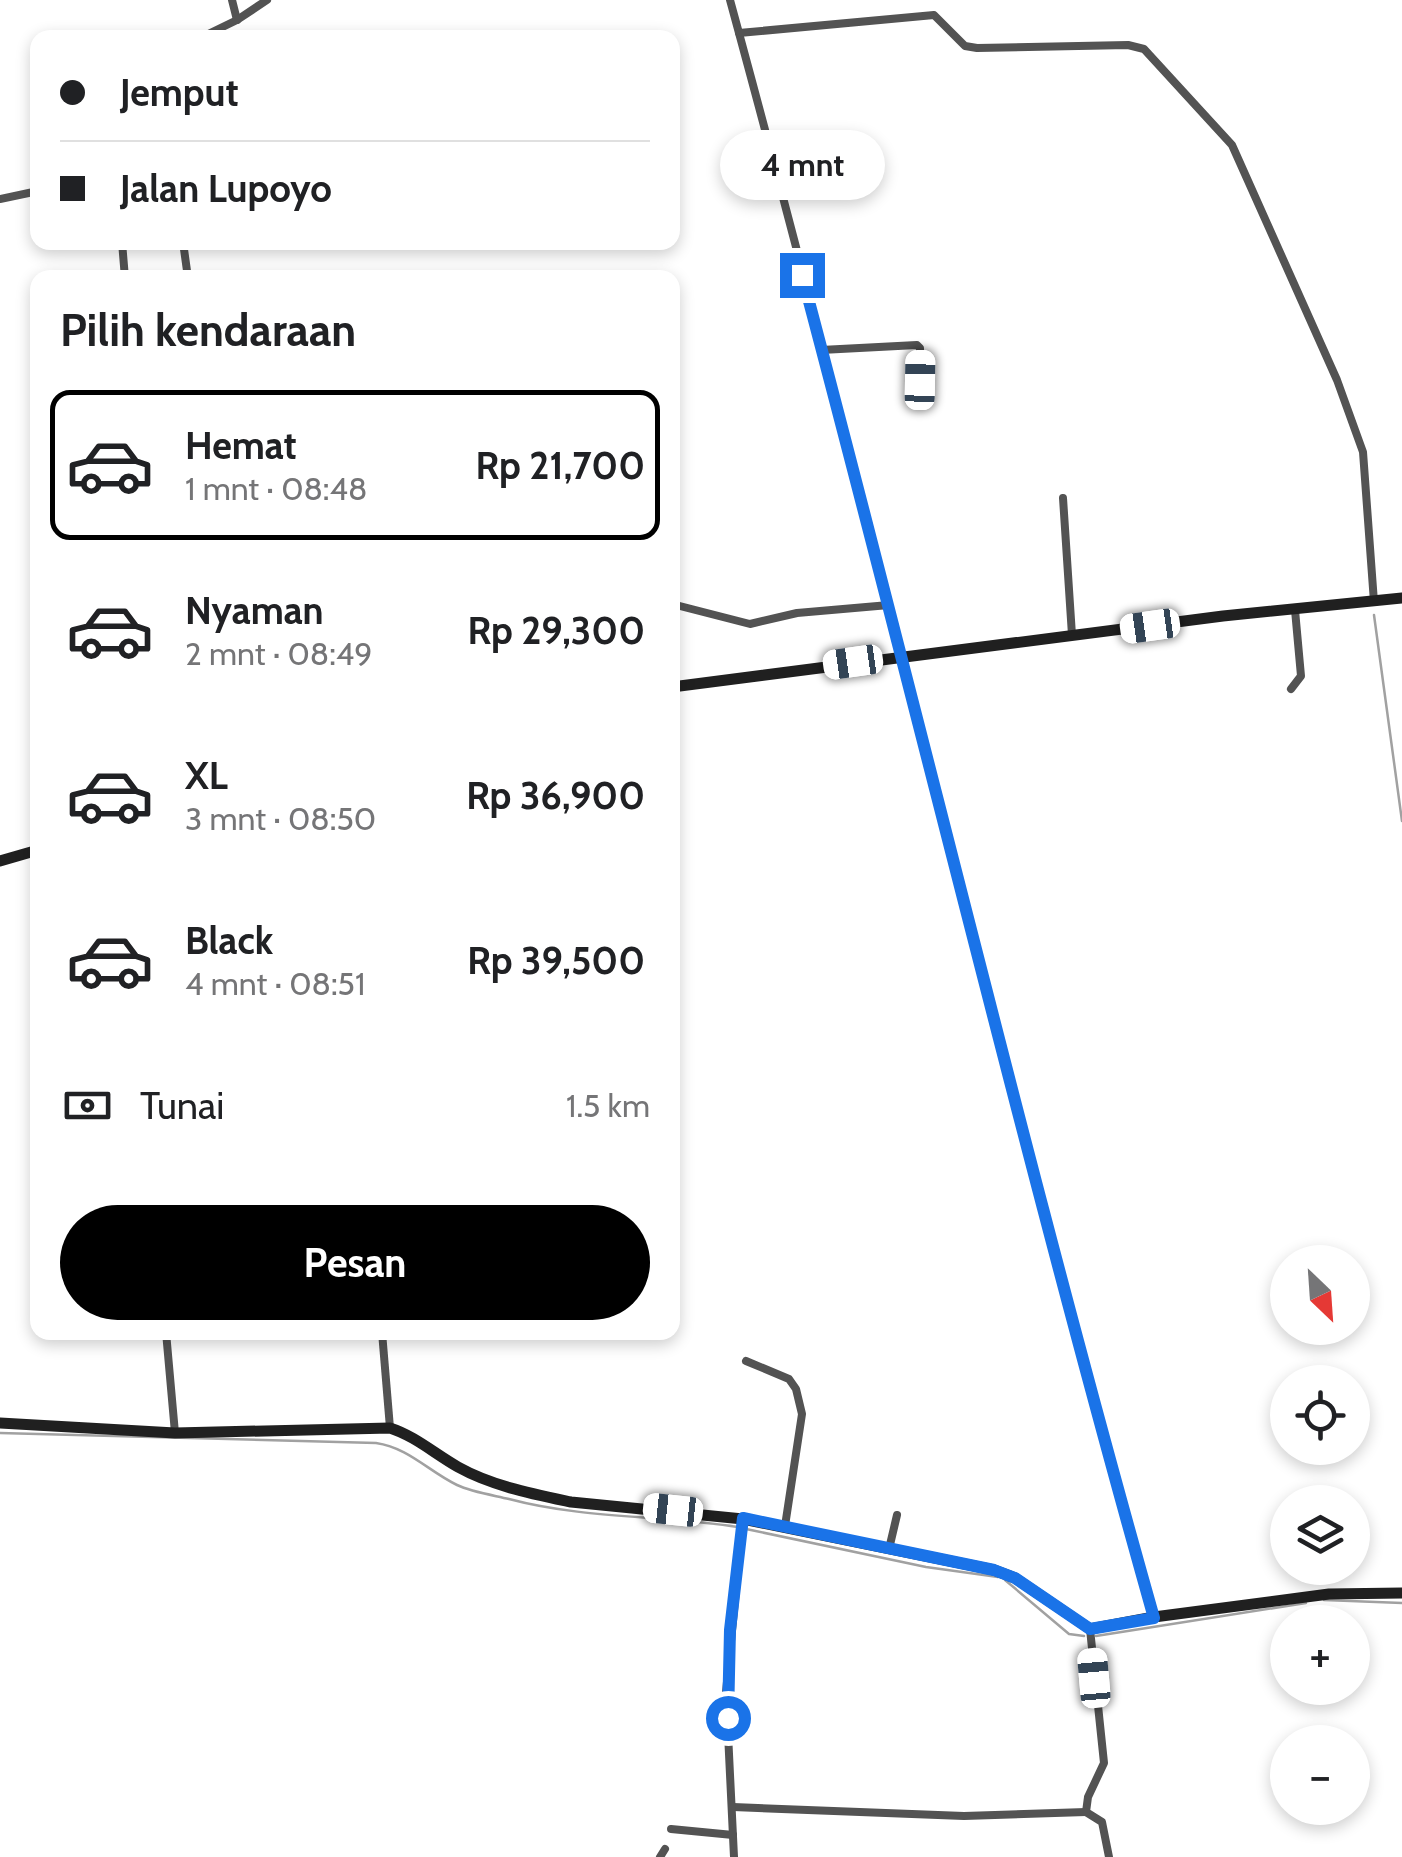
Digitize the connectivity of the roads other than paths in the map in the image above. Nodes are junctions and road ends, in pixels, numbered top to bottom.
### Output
1 (232, 0) edge
2 (267, 0) edge
3 (730, 0) edge
4 (937, 0) edge
5 (934, 15) junction
6 (238, 20) junction
7 (217, 30) edge
8 (739, 32) junction
9 (30, 193) edge
10 (0, 199) edge
11 (821, 350) junction
12 (920, 380) dead end
13 (1063, 498) dead end
14 (1402, 598) edge
15 (1374, 603) junction
16 (889, 605) junction
17 (680, 606) edge
18 (1294, 610) junction
19 (1072, 636) junction
20 (897, 657) junction
21 (680, 686) edge
22 (1291, 689) dead end
23 (30, 852) edge
24 (0, 861) edge
25 (167, 1340) edge
26 (383, 1340) edge
27 (746, 1361) dead end
28 (0, 1423) edge
29 (390, 1428) junction
30 (175, 1433) junction
31 (897, 1515) dead end
32 (786, 1522) junction
33 (742, 1525) junction
34 (890, 1544) junction
35 (1402, 1592) edge
36 (1147, 1619) junction
37 (1090, 1629) junction
38 (732, 1807) junction
39 (1086, 1812) junction
40 (672, 1829) dead end
41 (733, 1835) junction
42 (734, 1857) edge
43 (1109, 1857) edge

1 - 6 street
2 - 6 street
3 - 8 street
4 - 5 street
5 - 8 street
5 - 15 street
6 - 7 street
8 - 11 street
9 - 10 street
11 - 12 street
11 - 16 street
13 - 19 street
14 - 15 street
15 - 18 street
16 - 17 street
16 - 20 street
18 - 19 street
18 - 22 street
19 - 20 street
20 - 21 street
20 - 36 street
23 - 24 street
25 - 30 street
26 - 29 street
27 - 32 street
28 - 30 street
29 - 30 street
29 - 33 street
31 - 34 street
32 - 33 street
32 - 34 street
33 - 38 street
34 - 37 street
35 - 36 street
36 - 37 street
37 - 39 street
38 - 39 street
38 - 41 street
39 - 43 street
40 - 41 street
41 - 42 street

